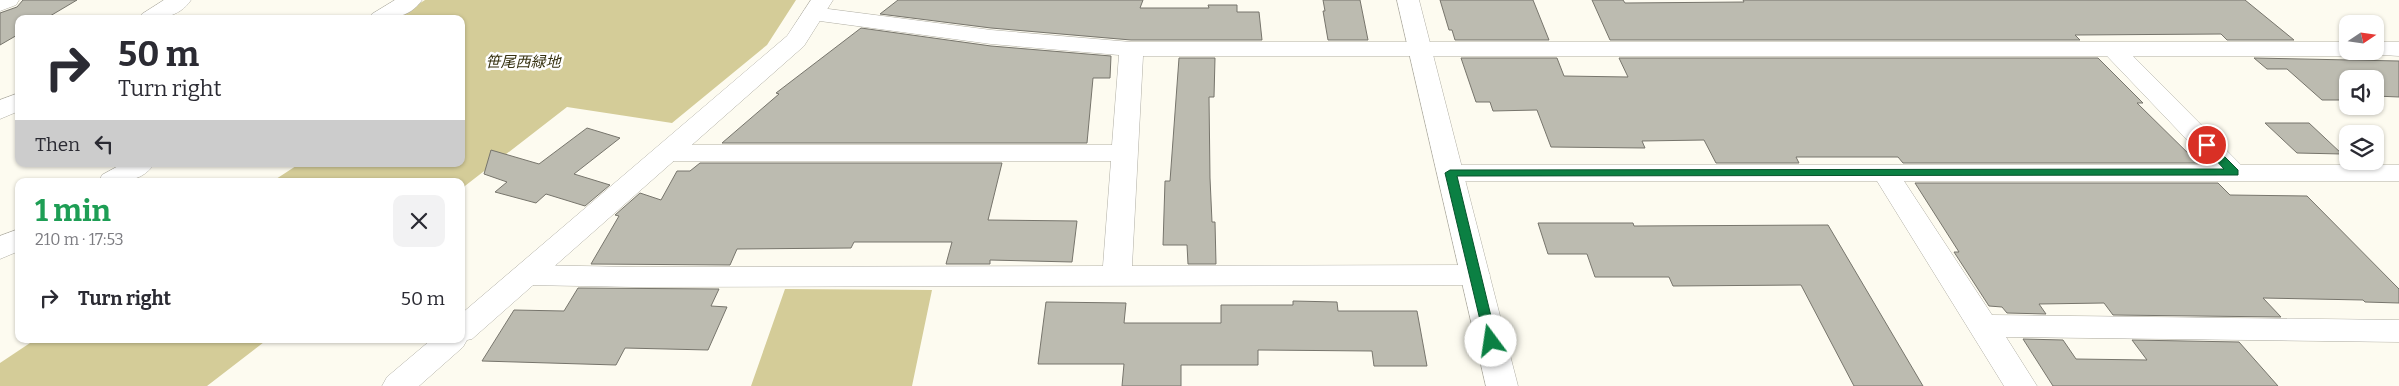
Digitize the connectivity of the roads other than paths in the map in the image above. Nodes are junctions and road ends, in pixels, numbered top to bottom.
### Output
1 (8, 0) edge
2 (180, 0) edge
3 (411, 0) edge
4 (1408, 0) edge
5 (0, 4) edge
6 (817, 7) edge
7 (156, 15) edge
8 (387, 15) edge
9 (1131, 49) junction
10 (1421, 49) junction
11 (2113, 49) junction
12 (2339, 49) edge
13 (2384, 49) edge
14 (2399, 49) edge
15 (15, 102) edge
16 (0, 111) edge
17 (668, 153) junction
18 (1123, 153) junction
19 (136, 167) edge
20 (1450, 173) junction
21 (2234, 173) junction
22 (2399, 173) edge
23 (1886, 174) junction
24 (117, 178) edge
25 (526, 275) junction
26 (1475, 275) junction
27 (1117, 277) junction
28 (1983, 326) junction
29 (465, 328) edge
30 (2399, 332) edge
31 (447, 343) edge
32 (398, 386) edge
33 (1502, 386) edge
34 (2021, 386) edge

1 - 5 street
2 - 7 street
3 - 8 street
4 - 10 street
6 - 9 street
6 - 17 street
9 - 10 street
9 - 18 street
10 - 11 street
10 - 20 street
11 - 12 street
11 - 21 street
13 - 14 street
15 - 16 street
17 - 18 street
17 - 25 street
18 - 27 street
19 - 24 street
20 - 23 street
20 - 26 street
21 - 22 street
21 - 23 street
23 - 28 street
25 - 27 street
25 - 29 street
26 - 27 street
26 - 33 street
28 - 30 street
28 - 34 street
31 - 32 street

